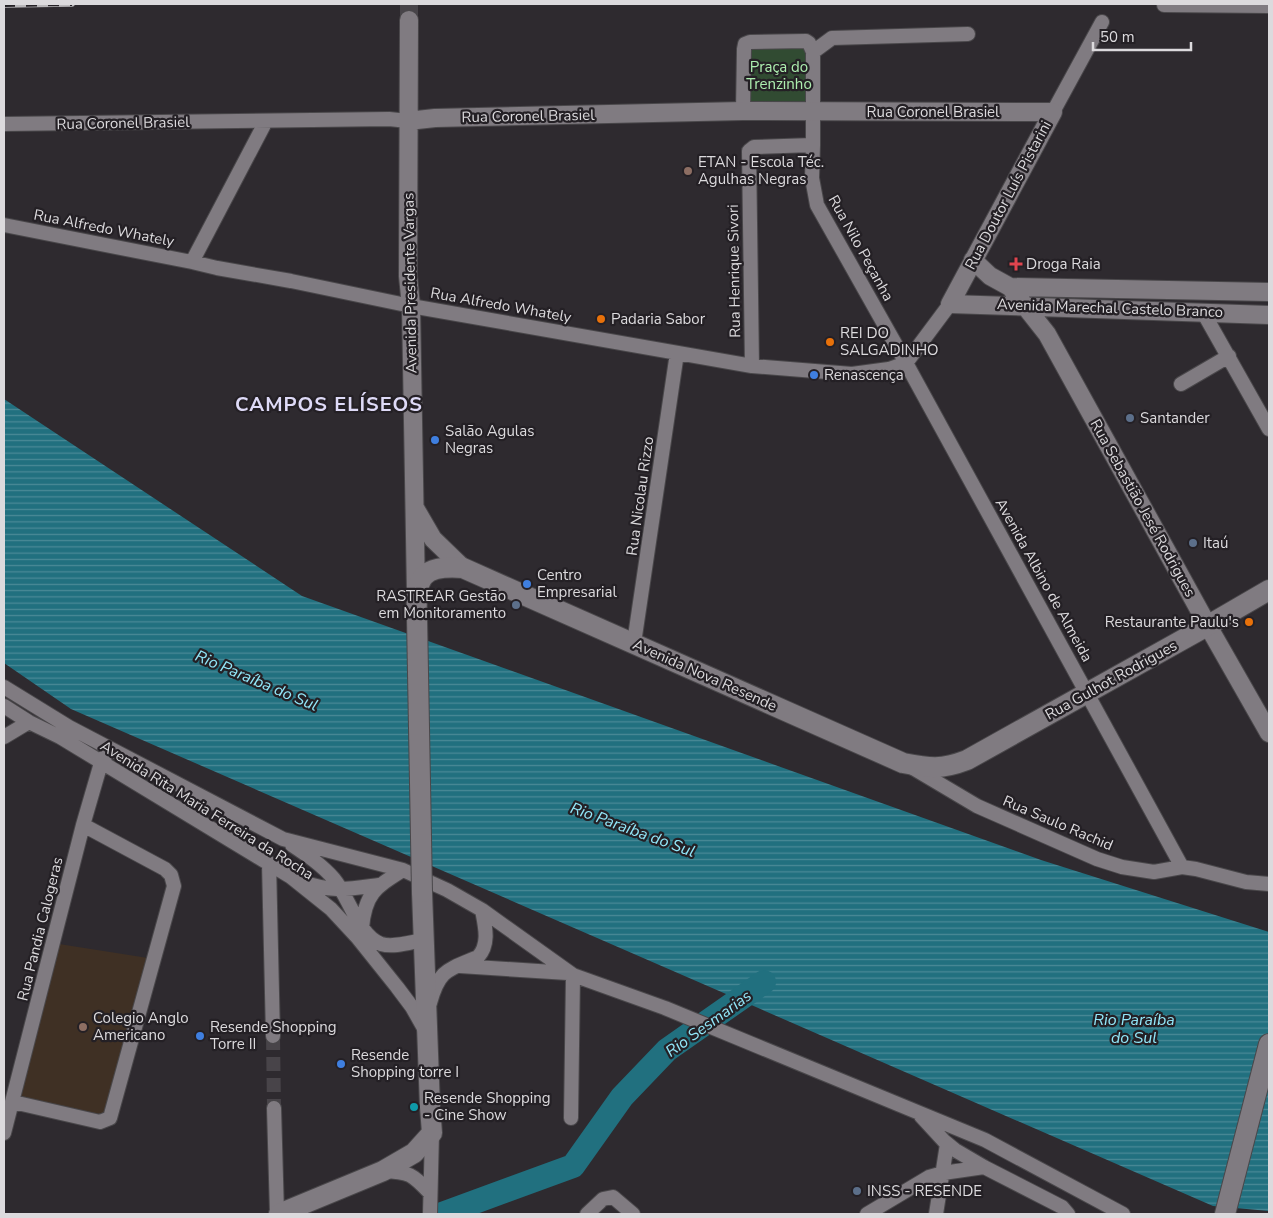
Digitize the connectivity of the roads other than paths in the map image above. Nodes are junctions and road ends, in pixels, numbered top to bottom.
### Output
1 (1164, 5) edge
2 (1269, 6) edge
3 (409, 20) tunnel mouth
4 (1102, 22) dead end
5 (968, 34) dead end
6 (813, 52) junction
7 (744, 111) junction
8 (813, 111) junction
9 (1053, 112) junction
10 (266, 121) junction
11 (408, 121) junction
12 (4, 124) edge
13 (813, 145) junction
14 (4, 225) edge
15 (973, 260) junction
16 (192, 262) junction
17 (1010, 287) junction
18 (1269, 292) edge
19 (950, 304) junction
20 (411, 306) junction
21 (1024, 306) junction
22 (1203, 312) junction
23 (1269, 314) edge
24 (677, 353) junction
25 (1229, 356) junction
26 (906, 363) junction
27 (752, 366) junction
28 (1181, 384) dead end
29 (1269, 429) edge
30 (414, 505) junction
31 (463, 568) junction
32 (1269, 590) edge
33 (416, 608) junction
34 (1208, 626) junction
35 (634, 643) junction
36 (4, 687) edge
37 (1087, 693) junction
38 (4, 706) edge
39 (29, 722) junction
40 (1269, 733) edge
41 (4, 737) edge
42 (110, 748) junction
43 (101, 763) junction
44 (903, 763) junction
45 (951, 766) joint
46 (83, 824) junction
47 (284, 839) junction
48 (269, 863) junction
49 (1182, 867) junction
50 (403, 870) junction
51 (291, 877) junction
52 (1269, 884) edge
53 (379, 885) junction
54 (342, 891) junction
55 (482, 910) junction
56 (362, 928) junction
57 (424, 940) junction
58 (458, 966) junction
59 (571, 974) junction
60 (427, 1014) junction
61 (428, 1035) junction
62 (273, 1036) tunnel mouth
63 (1269, 1044) edge
64 (13, 1102) junction
65 (274, 1108) tunnel mouth
66 (919, 1114) junction
67 (571, 1118) dead end
68 (4, 1133) edge
69 (432, 1133) junction
70 (985, 1140) junction
71 (948, 1144) junction
72 (978, 1163) junction
73 (383, 1171) junction
74 (943, 1173) junction
75 (430, 1203) edge
76 (1225, 1213) edge
77 (278, 1214) edge
78 (587, 1214) edge
79 (633, 1214) edge
80 (867, 1214) edge
81 (936, 1214) edge
82 (1068, 1214) edge
83 (1123, 1214) edge

1 - 2 street
3 - 11 street, Avenida Presidente Vargas
4 - 9 street, Rua Doutor Luís Pistarini
5 - 6 street
6 - 7 street
6 - 8 street
7 - 8 street, Rua Coronel Brasiel
7 - 11 street, Rua Coronel Brasiel
8 - 9 street, Rua Coronel Brasiel
8 - 13 street, Rua Nilo Peçanha
9 - 15 street, Rua Doutor Luís Pistarini
10 - 11 street, Rua Coronel Brasiel
10 - 12 street, Rua Coronel Brasiel
10 - 16 street
11 - 20 street, Avenida Presidente Vargas
13 - 26 street, Rua Nilo Peçanha
13 - 27 street, Rua Henrique Sivori
14 - 16 street, Rua Alfredo Whately
15 - 17 street, Avenida Marechal Castelo Branco
15 - 19 street, Rua Doutor Luís Pistarini
16 - 20 street, Rua Alfredo Whately
17 - 18 street, Avenida Marechal Castelo Branco
17 - 21 street, Rua Sebastião Jesé Rodrigues
19 - 21 street, Avenida Marechal Castelo Branco
19 - 26 street, Rua Doutor Luís Pistarini
20 - 24 street, Rua Alfredo Whately
20 - 30 street, Avenida Presidente Vargas
21 - 22 street, Avenida Marechal Castelo Branco
21 - 34 street, Rua Sebastião Jesé Rodrigues
22 - 23 street, Avenida Marechal Castelo Branco
22 - 25 street
24 - 27 street, Rua Alfredo Whately
24 - 35 street, Rua Nicolau Rizzo
25 - 28 street
25 - 29 street
26 - 27 street, Rua Alfredo Whately
26 - 37 street, Avenida Albino de Almeida
30 - 31 street
30 - 33 street, Avenida Presidente Vargas
31 - 33 main road
31 - 35 main road, Avenida Nova Resende
32 - 34 main road, Rua Gulhot Rodrigues
33 - 57 main road, bridge
34 - 37 main road, Rua Gulhot Rodrigues
34 - 40 street, Rua Sebastião Jesé Rodrigues
35 - 44 main road, Avenida Nova Resende
36 - 42 street, Avenida Rita Maria Ferreira da Rocha
37 - 45 main road, Rua Gulhot Rodrigues
37 - 49 street, Avenida Albino de Almeida
38 - 39 street, Avenida Rita Maria Ferreira da Rocha
39 - 41 street
39 - 43 street, Avenida Rita Maria Ferreira da Rocha
42 - 43 street, Rua Pandia Calogeras
42 - 47 street, Avenida Rita Maria Ferreira da Rocha
43 - 46 street, Rua Pandia Calogeras
43 - 48 street, Avenida Rita Maria Ferreira da Rocha
44 - 45 main road, Avenida Nova Resende
44 - 49 street, Rua Saulo Rachid
46 - 64 street, Rua Pandia Calogeras
46 - 64 street
47 - 50 street, Avenida Rita Maria Ferreira da Rocha
47 - 54 street
48 - 51 street, Avenida Rita Maria Ferreira da Rocha
48 - 62 street
49 - 52 street, Rua Saulo Rachid
50 - 53 street
50 - 55 street, Avenida Rita Maria Ferreira da Rocha
51 - 54 street
51 - 61 street, Avenida Rita Maria Ferreira da Rocha
53 - 54 street
53 - 56 street
54 - 56 street
55 - 58 street
55 - 59 street, Avenida Rita Maria Ferreira da Rocha
56 - 57 street
57 - 60 main road
58 - 59 street
58 - 60 street
59 - 66 street
59 - 67 street
60 - 61 main road
61 - 69 main road
63 - 76 main road
64 - 68 street, Rua Pandia Calogeras
65 - 77 street
66 - 70 street
66 - 71 street
69 - 73 main road
69 - 75 street
70 - 72 street
70 - 83 street
71 - 72 street
71 - 74 street
72 - 74 street
72 - 82 street
73 - 75 street
73 - 77 main road
74 - 80 street
74 - 81 street
78 - 79 street

